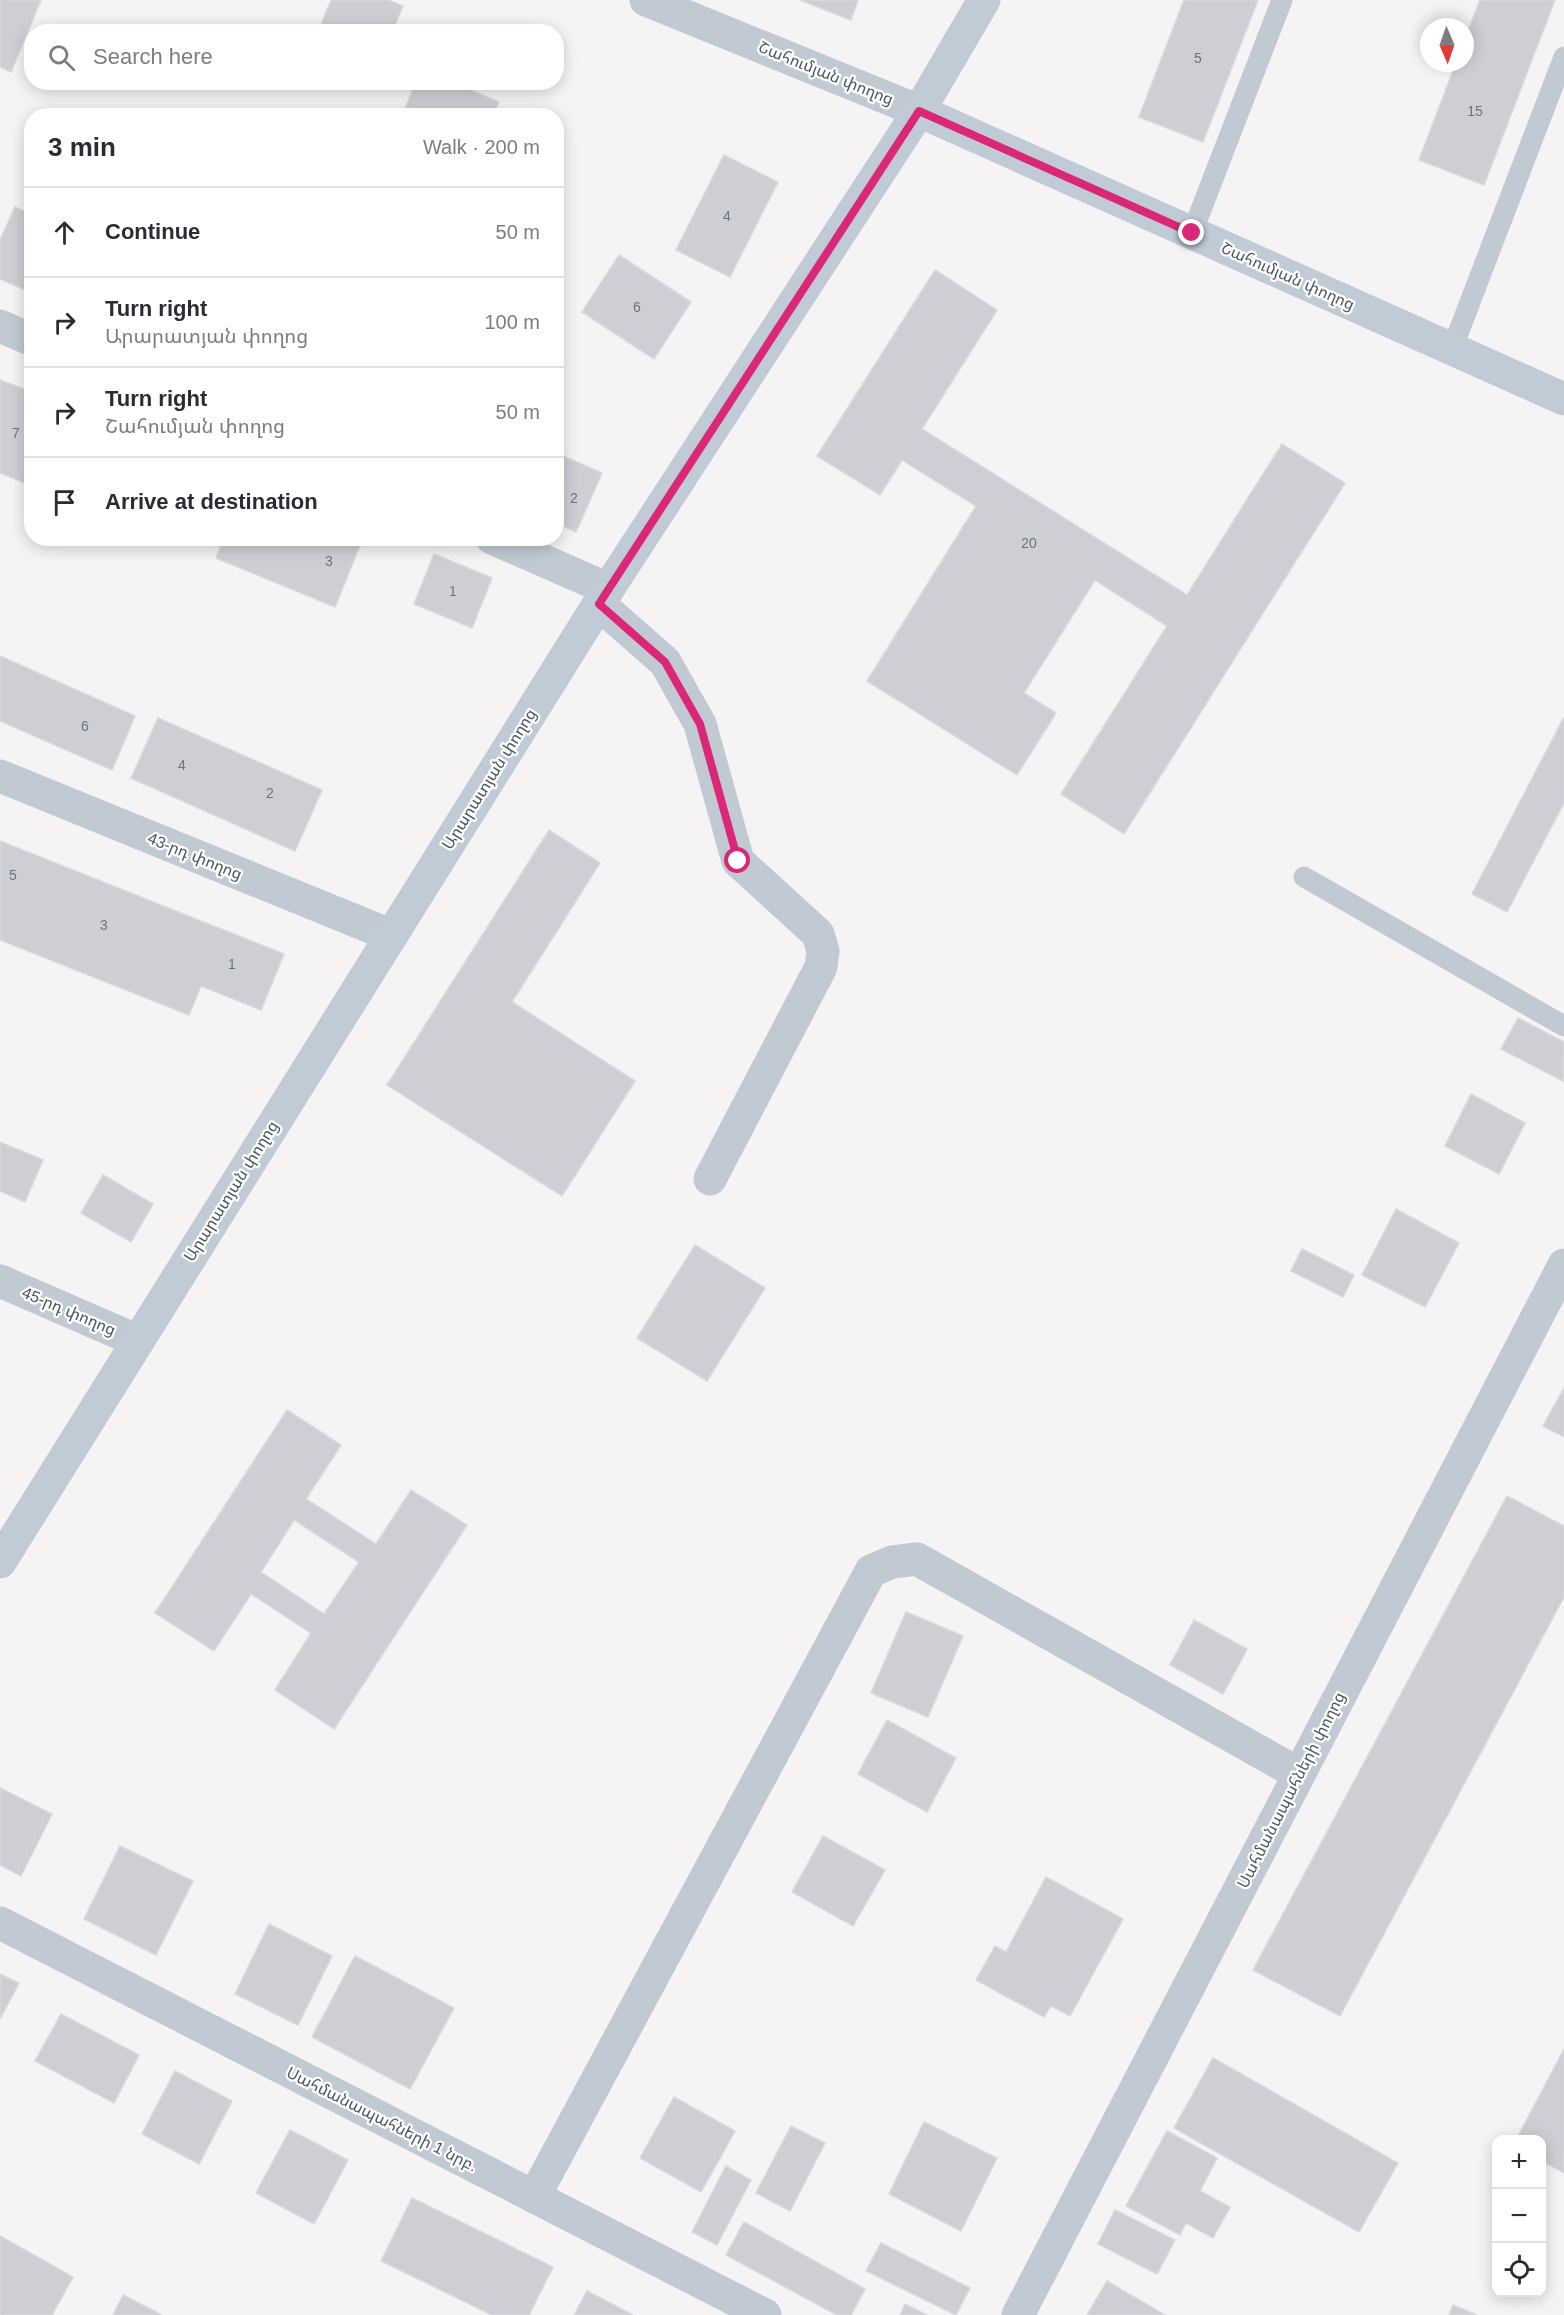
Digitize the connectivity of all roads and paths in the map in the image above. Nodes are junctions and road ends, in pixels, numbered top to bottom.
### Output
1 (646, 0) edge
2 (984, 0) edge
3 (1282, 0) edge
4 (1564, 57) edge
5 (919, 111) junction
6 (1192, 233) junction
7 (0, 326) edge
8 (24, 336) edge
9 (1452, 349) junction
10 (1564, 399) edge
11 (507, 546) edge
12 (604, 597) junction
13 (0, 776) edge
14 (1304, 877) dead end
15 (390, 935) junction
16 (1564, 1026) edge
17 (710, 1179) dead end
18 (1564, 1264) edge
19 (0, 1281) edge
20 (138, 1341) junction
21 (0, 1562) edge
22 (1299, 1774) junction
23 (0, 1923) edge
24 (534, 2197) junction
25 (765, 2315) edge
26 (1018, 2315) edge

1 - 5 street, Շահումյան փողոց
2 - 5 main road, Արարատյան փողոց
3 - 6 lane
4 - 9 lane
5 - 6 main road, Շահումյան փողոց
5 - 12 main road, Արարատյան փողոց
6 - 9 main road, Շահումյան փողոց
7 - 8 street
9 - 10 main road, Շահումյան փողոց
11 - 12 street
12 - 15 main road, Արարատյան փողոց
12 - 17 street
13 - 15 street, 43-րդ փողոց
14 - 16 lane
15 - 20 main road, Արարատյան փողոց
18 - 22 street, Սահմանապահների փողոց
19 - 20 street, 45-րդ փողոց
20 - 21 main road, Արարատյան փողոց
22 - 24 street
22 - 26 street, Սահմանապահների փողոց
23 - 24 street, Սահմանապահների 1 նրբ.
24 - 25 street, Սահմանապահների 1 նրբ.

